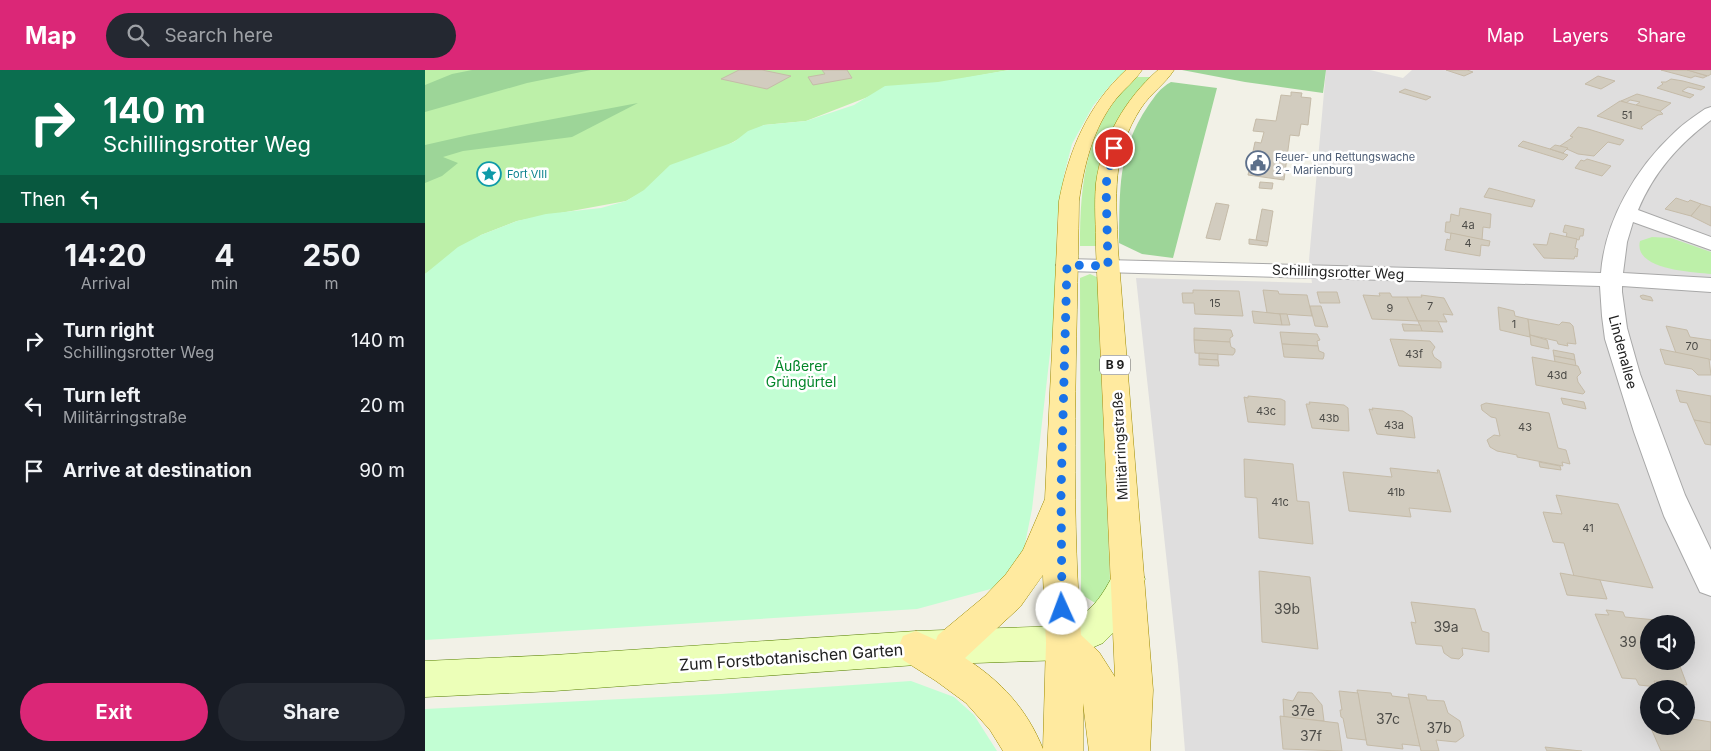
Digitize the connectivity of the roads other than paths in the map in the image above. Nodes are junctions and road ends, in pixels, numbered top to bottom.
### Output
1 (1135, 70) edge
2 (1167, 70) edge
3 (1711, 112) edge
4 (1627, 214) junction
5 (1711, 244) edge
6 (1067, 265) junction
7 (1108, 266) junction
8 (1610, 281) junction
9 (1711, 284) edge
10 (1061, 493) junction
11 (1128, 579) junction
12 (1711, 582) edge
13 (1063, 643) junction
14 (933, 648) junction
15 (425, 679) edge
16 (1024, 751) edge
17 (1063, 751) edge
18 (1109, 751) edge
19 (1130, 751) edge

1 - 6 main road
2 - 7 main road, Militärringstraße / B 9
3 - 4 street, Lindenallee
4 - 5 street
4 - 8 street, Lindenallee
6 - 7 street, Schillingsrotter Weg
6 - 10 main road
7 - 8 street, Schillingsrotter Weg
7 - 11 main road, Militärringstraße / B 9
8 - 9 street, Schillingsrotter Weg
8 - 12 street, Lindenallee
10 - 13 main road
10 - 14 main road
11 - 13 main road, Zum Forstbotanischen Garten
11 - 19 main road, Militärringstraße / B 9
13 - 14 main road, Zum Forstbotanischen Garten
13 - 17 main road
13 - 18 main road
14 - 15 main road, Zum Forstbotanischen Garten
14 - 16 main road

